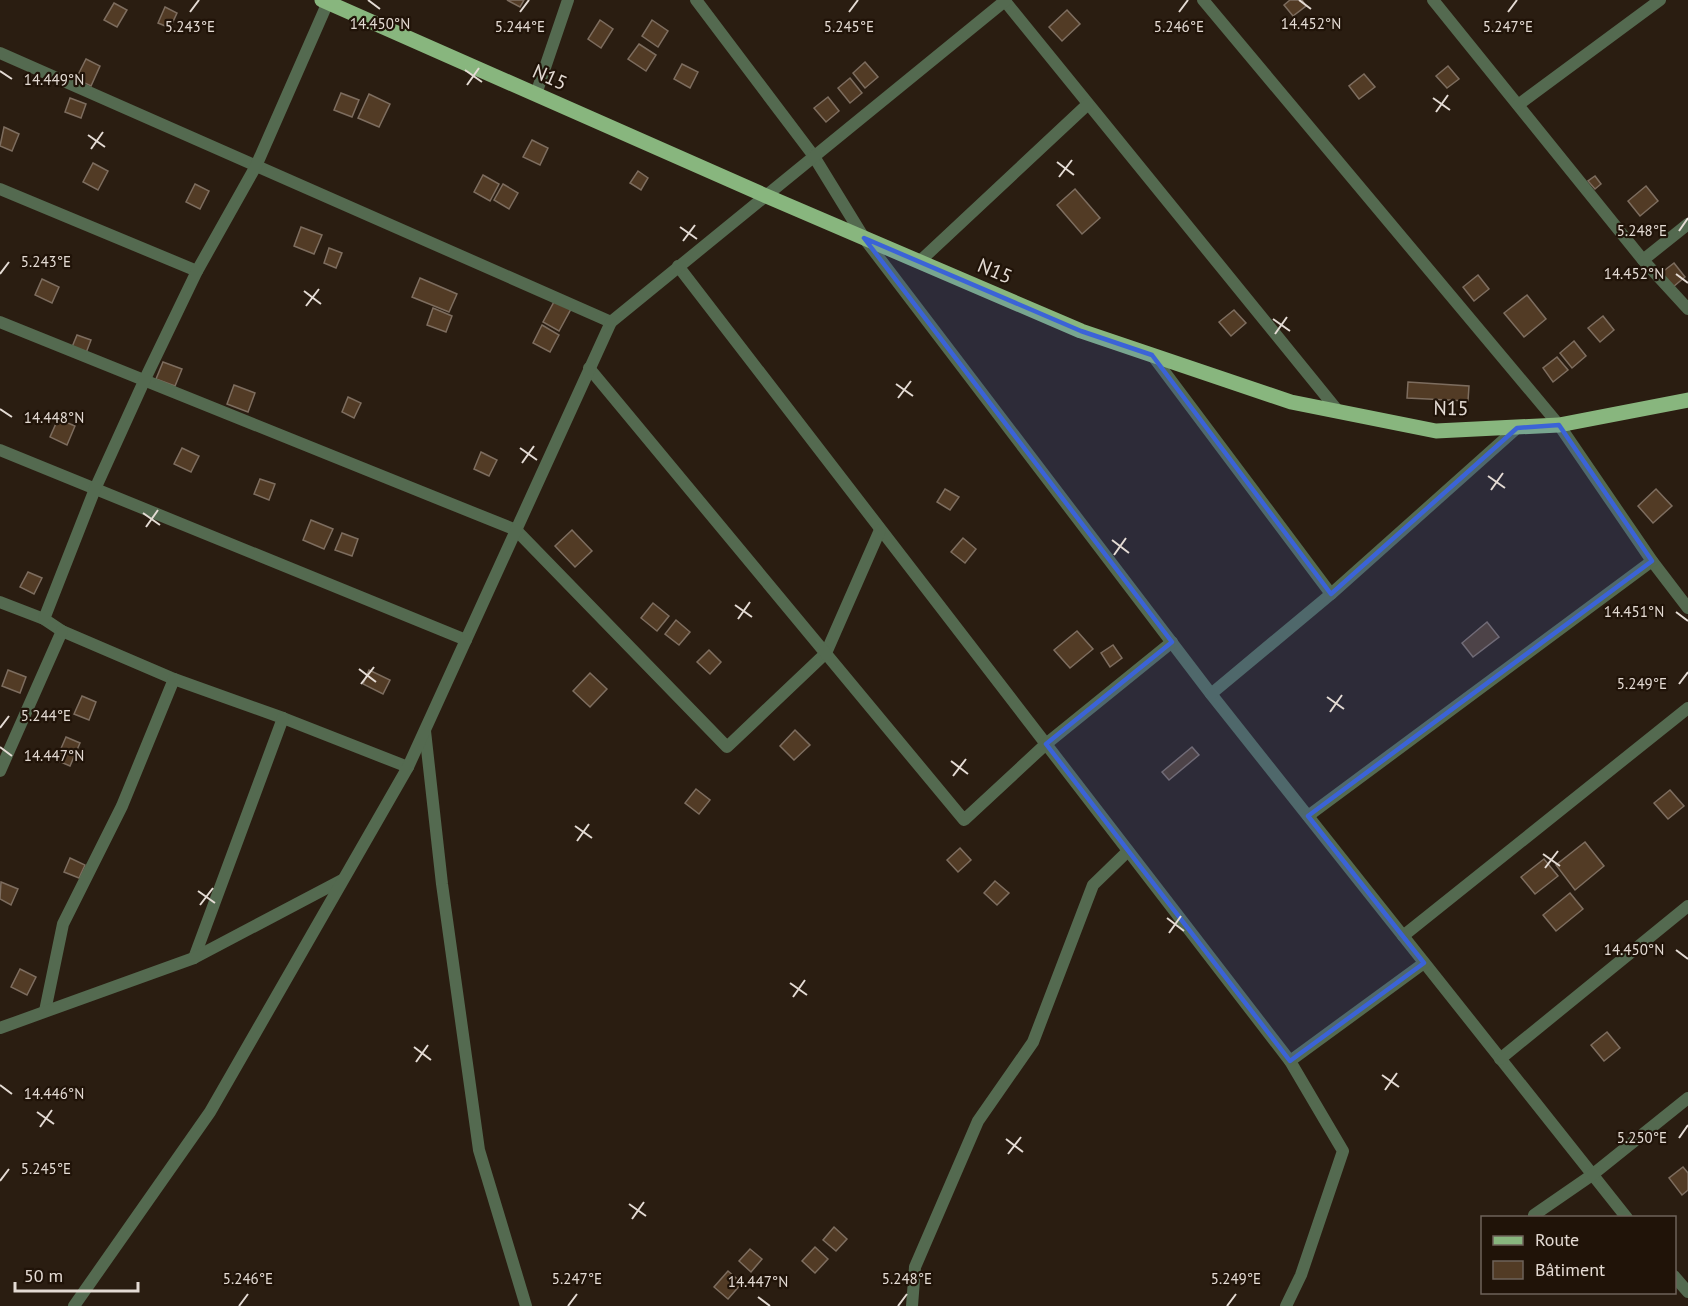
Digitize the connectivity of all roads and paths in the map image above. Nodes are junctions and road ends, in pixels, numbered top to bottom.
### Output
1 (568, 0) edge
2 (696, 0) edge
3 (1004, 0) edge
4 (1203, 0) edge
5 (1433, 0) edge
6 (1660, 0) edge
7 (325, 1) edge
8 (0, 53) edge
9 (536, 94) junction
10 (1088, 104) junction
11 (1518, 105) junction
12 (813, 155) junction
13 (256, 166) junction
14 (0, 189) edge
15 (764, 195) junction
16 (1688, 224) edge
17 (864, 238) junction
18 (1643, 260) junction
19 (920, 262) junction
20 (678, 266) junction
21 (197, 271) junction
22 (1688, 309) edge
23 (0, 322) edge
24 (611, 322) junction
25 (1152, 355) junction
26 (589, 368) junction
27 (145, 380) junction
28 (1688, 400) edge
29 (1338, 411) junction
30 (1559, 425) junction
31 (1517, 428) junction
32 (0, 450) edge
33 (95, 489) junction
34 (516, 530) junction
35 (880, 530) junction
36 (1652, 561) junction
37 (1331, 594) junction
38 (0, 602) edge
39 (1688, 608) edge
40 (44, 619) junction
41 (63, 631) junction
42 (466, 640) junction
43 (1172, 642) junction
44 (826, 653) junction
45 (174, 680) junction
46 (1211, 694) junction
47 (1688, 708) edge
48 (283, 718) junction
49 (425, 729) junction
50 (1046, 744) junction
51 (408, 767) junction
52 (0, 771) edge
53 (1308, 816) junction
54 (1128, 851) junction
55 (343, 880) junction
56 (1688, 906) edge
57 (1403, 936) junction
58 (194, 958) junction
59 (1424, 963) junction
60 (45, 1011) junction
61 (0, 1028) edge
62 (1500, 1059) junction
63 (1290, 1061) junction
64 (1688, 1098) edge
65 (1592, 1175) junction
66 (1534, 1215) dead end
67 (1625, 1216) edge
68 (1676, 1278) edge
69 (1688, 1292) edge
70 (74, 1306) edge
71 (526, 1306) edge
72 (912, 1306) edge
73 (1286, 1306) edge

1 - 9 street
2 - 12 street
3 - 10 street
3 - 12 street
4 - 30 street
5 - 11 street
6 - 11 street
7 - 9 main road, N15
7 - 13 street
8 - 13 street
9 - 15 main road, N15
10 - 19 street
10 - 29 street
11 - 18 street
12 - 15 street
12 - 17 street
13 - 21 street
13 - 24 street
14 - 21 street
15 - 17 main road, N15
15 - 20 street
16 - 18 street
17 - 19 main road, N15
17 - 43 street
18 - 22 street
19 - 25 main road, N15
20 - 24 street
20 - 35 street
21 - 27 street
23 - 27 street
24 - 26 street
25 - 29 main road, N15
25 - 37 street
26 - 34 street
26 - 44 street
27 - 33 street
27 - 34 street
28 - 30 main road, N15
29 - 31 main road, N15
30 - 31 main road, N15
30 - 36 street
31 - 37 street
32 - 33 street
33 - 40 street
33 - 42 street
34 - 42 street
34 - 44 street
35 - 44 street
35 - 50 street
36 - 39 street
36 - 53 street
37 - 46 street
38 - 40 street
40 - 41 street
41 - 45 street
41 - 52 street
42 - 49 street
43 - 46 street
43 - 50 street
44 - 50 street
45 - 48 street
45 - 60 street
46 - 53 street
47 - 57 street
48 - 51 street
48 - 58 street
49 - 51 street
49 - 71 street
50 - 54 street
51 - 55 street
53 - 57 street
54 - 63 street
54 - 72 street
55 - 58 street
55 - 70 street
56 - 62 street
57 - 59 street
58 - 60 street
59 - 62 street
59 - 63 street
60 - 61 street
62 - 65 street
63 - 73 street
64 - 65 street
65 - 66 street
65 - 67 street
68 - 69 street

